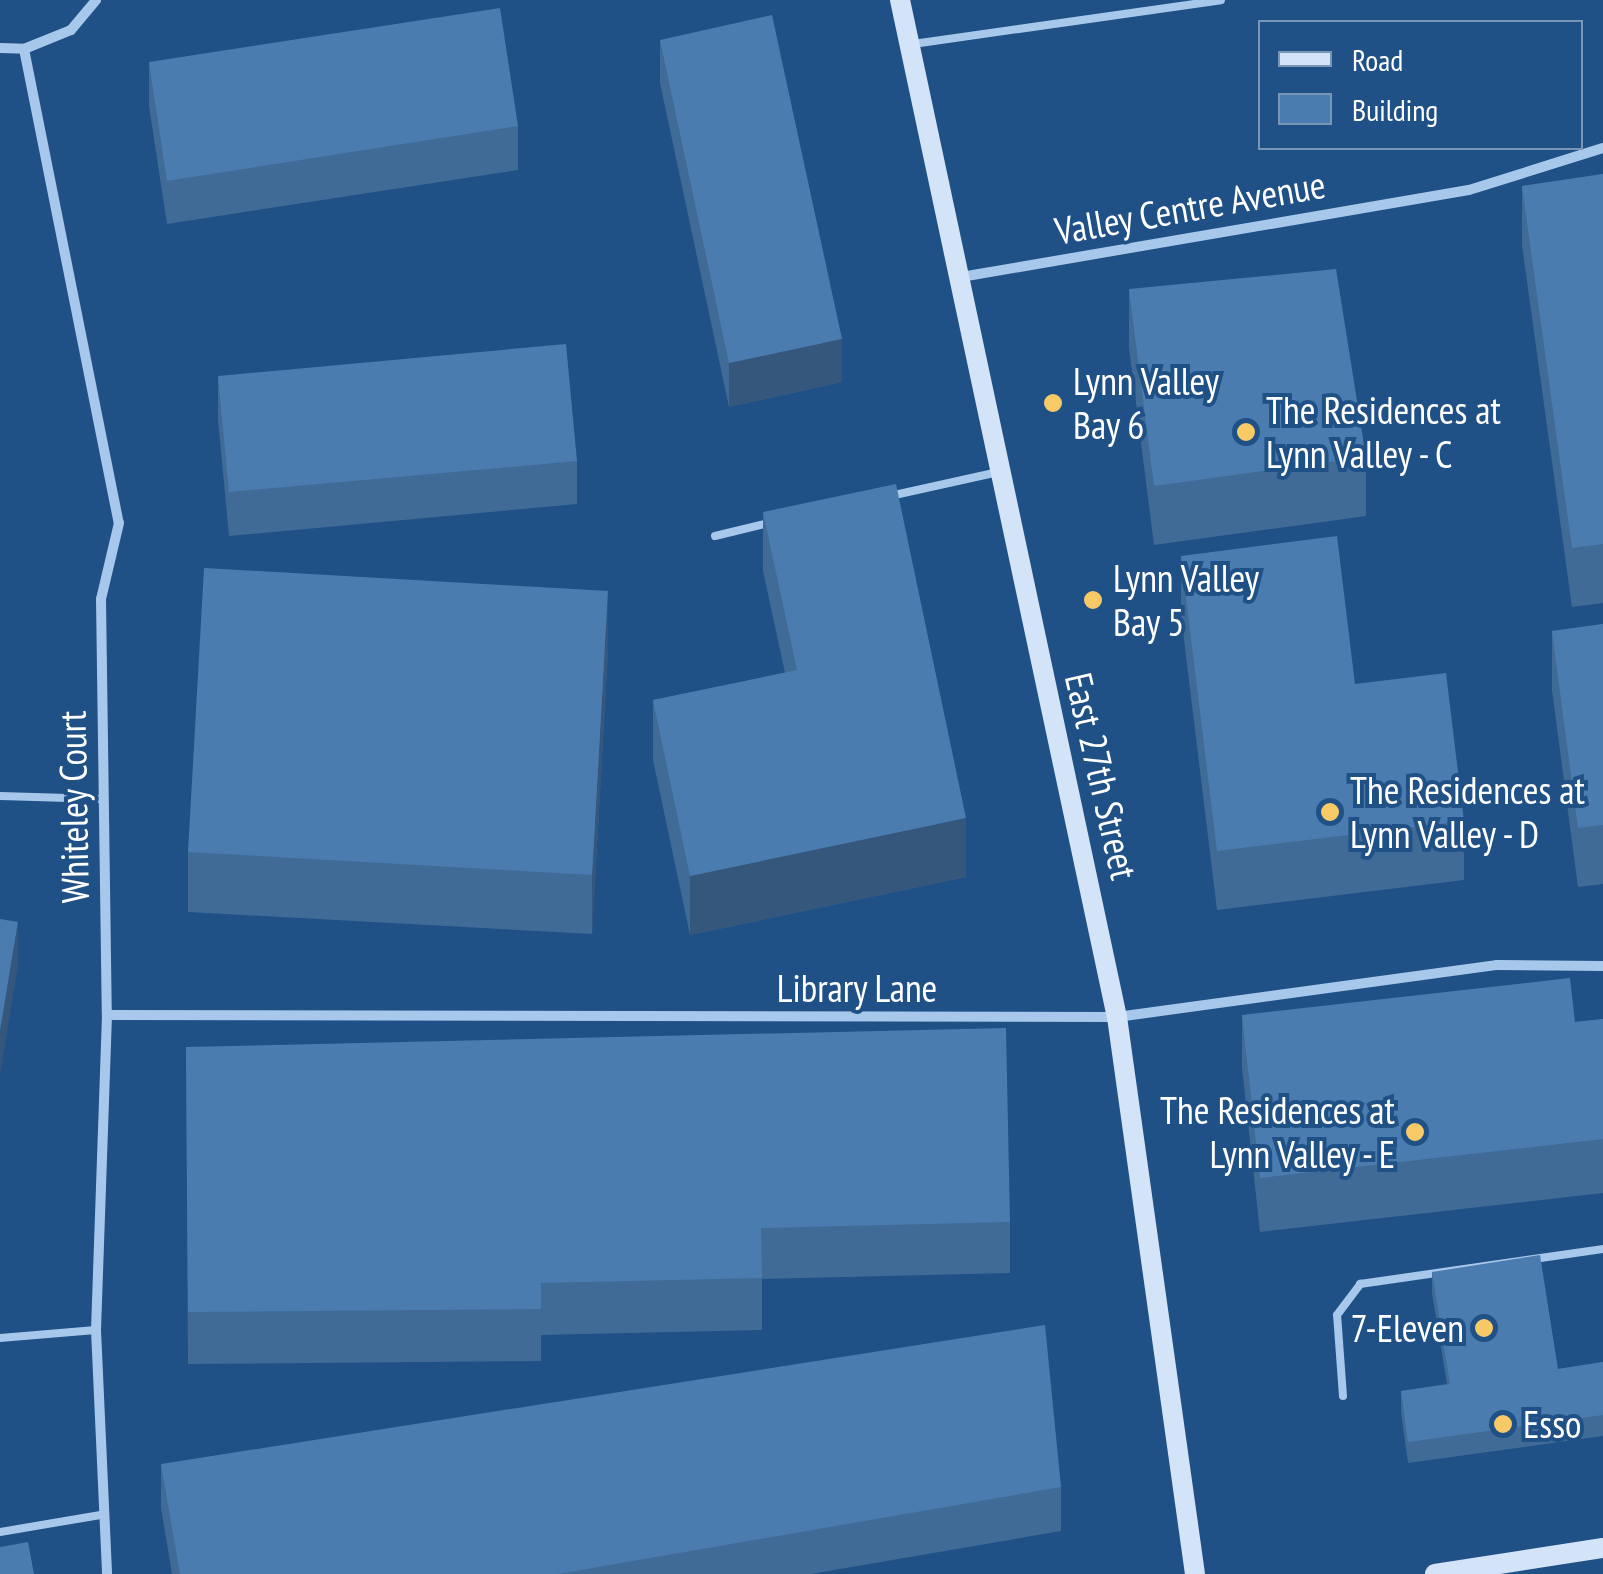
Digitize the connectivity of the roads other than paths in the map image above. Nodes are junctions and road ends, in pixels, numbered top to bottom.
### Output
1 (96, 0) edge
2 (900, 0) edge
3 (1221, 0) edge
4 (909, 45) junction
5 (0, 48) edge
6 (24, 50) junction
7 (1603, 148) edge
8 (961, 277) junction
9 (998, 472) junction
10 (880, 498) edge
11 (788, 519) edge
12 (715, 536) dead end
13 (0, 796) edge
14 (102, 798) junction
15 (1603, 966) edge
16 (107, 1015) junction
17 (1117, 1017) junction
18 (1603, 1249) edge
19 (96, 1330) junction
20 (0, 1338) edge
21 (1343, 1396) dead end
22 (101, 1515) junction
23 (0, 1532) edge
24 (1603, 1548) edge
25 (108, 1574) edge
26 (1195, 1574) edge
27 (1435, 1574) edge

1 - 6 street
2 - 4 street, East 27th Street
3 - 4 lane
4 - 8 street, East 27th Street
5 - 6 street
6 - 14 street, Whiteley Court
7 - 8 street, Valley Centre Avenue
8 - 9 street, East 27th Street
9 - 10 lane
9 - 17 street, East 27th Street
11 - 12 lane
13 - 14 lane
14 - 16 street, Whiteley Court
15 - 17 street, Library Lane
16 - 17 street, Library Lane
16 - 19 street, Whiteley Court
17 - 26 street, East 27th Street
18 - 21 lane
19 - 20 lane
19 - 22 street, Whiteley Court
22 - 23 lane
22 - 25 street, Whiteley Court
24 - 27 street

